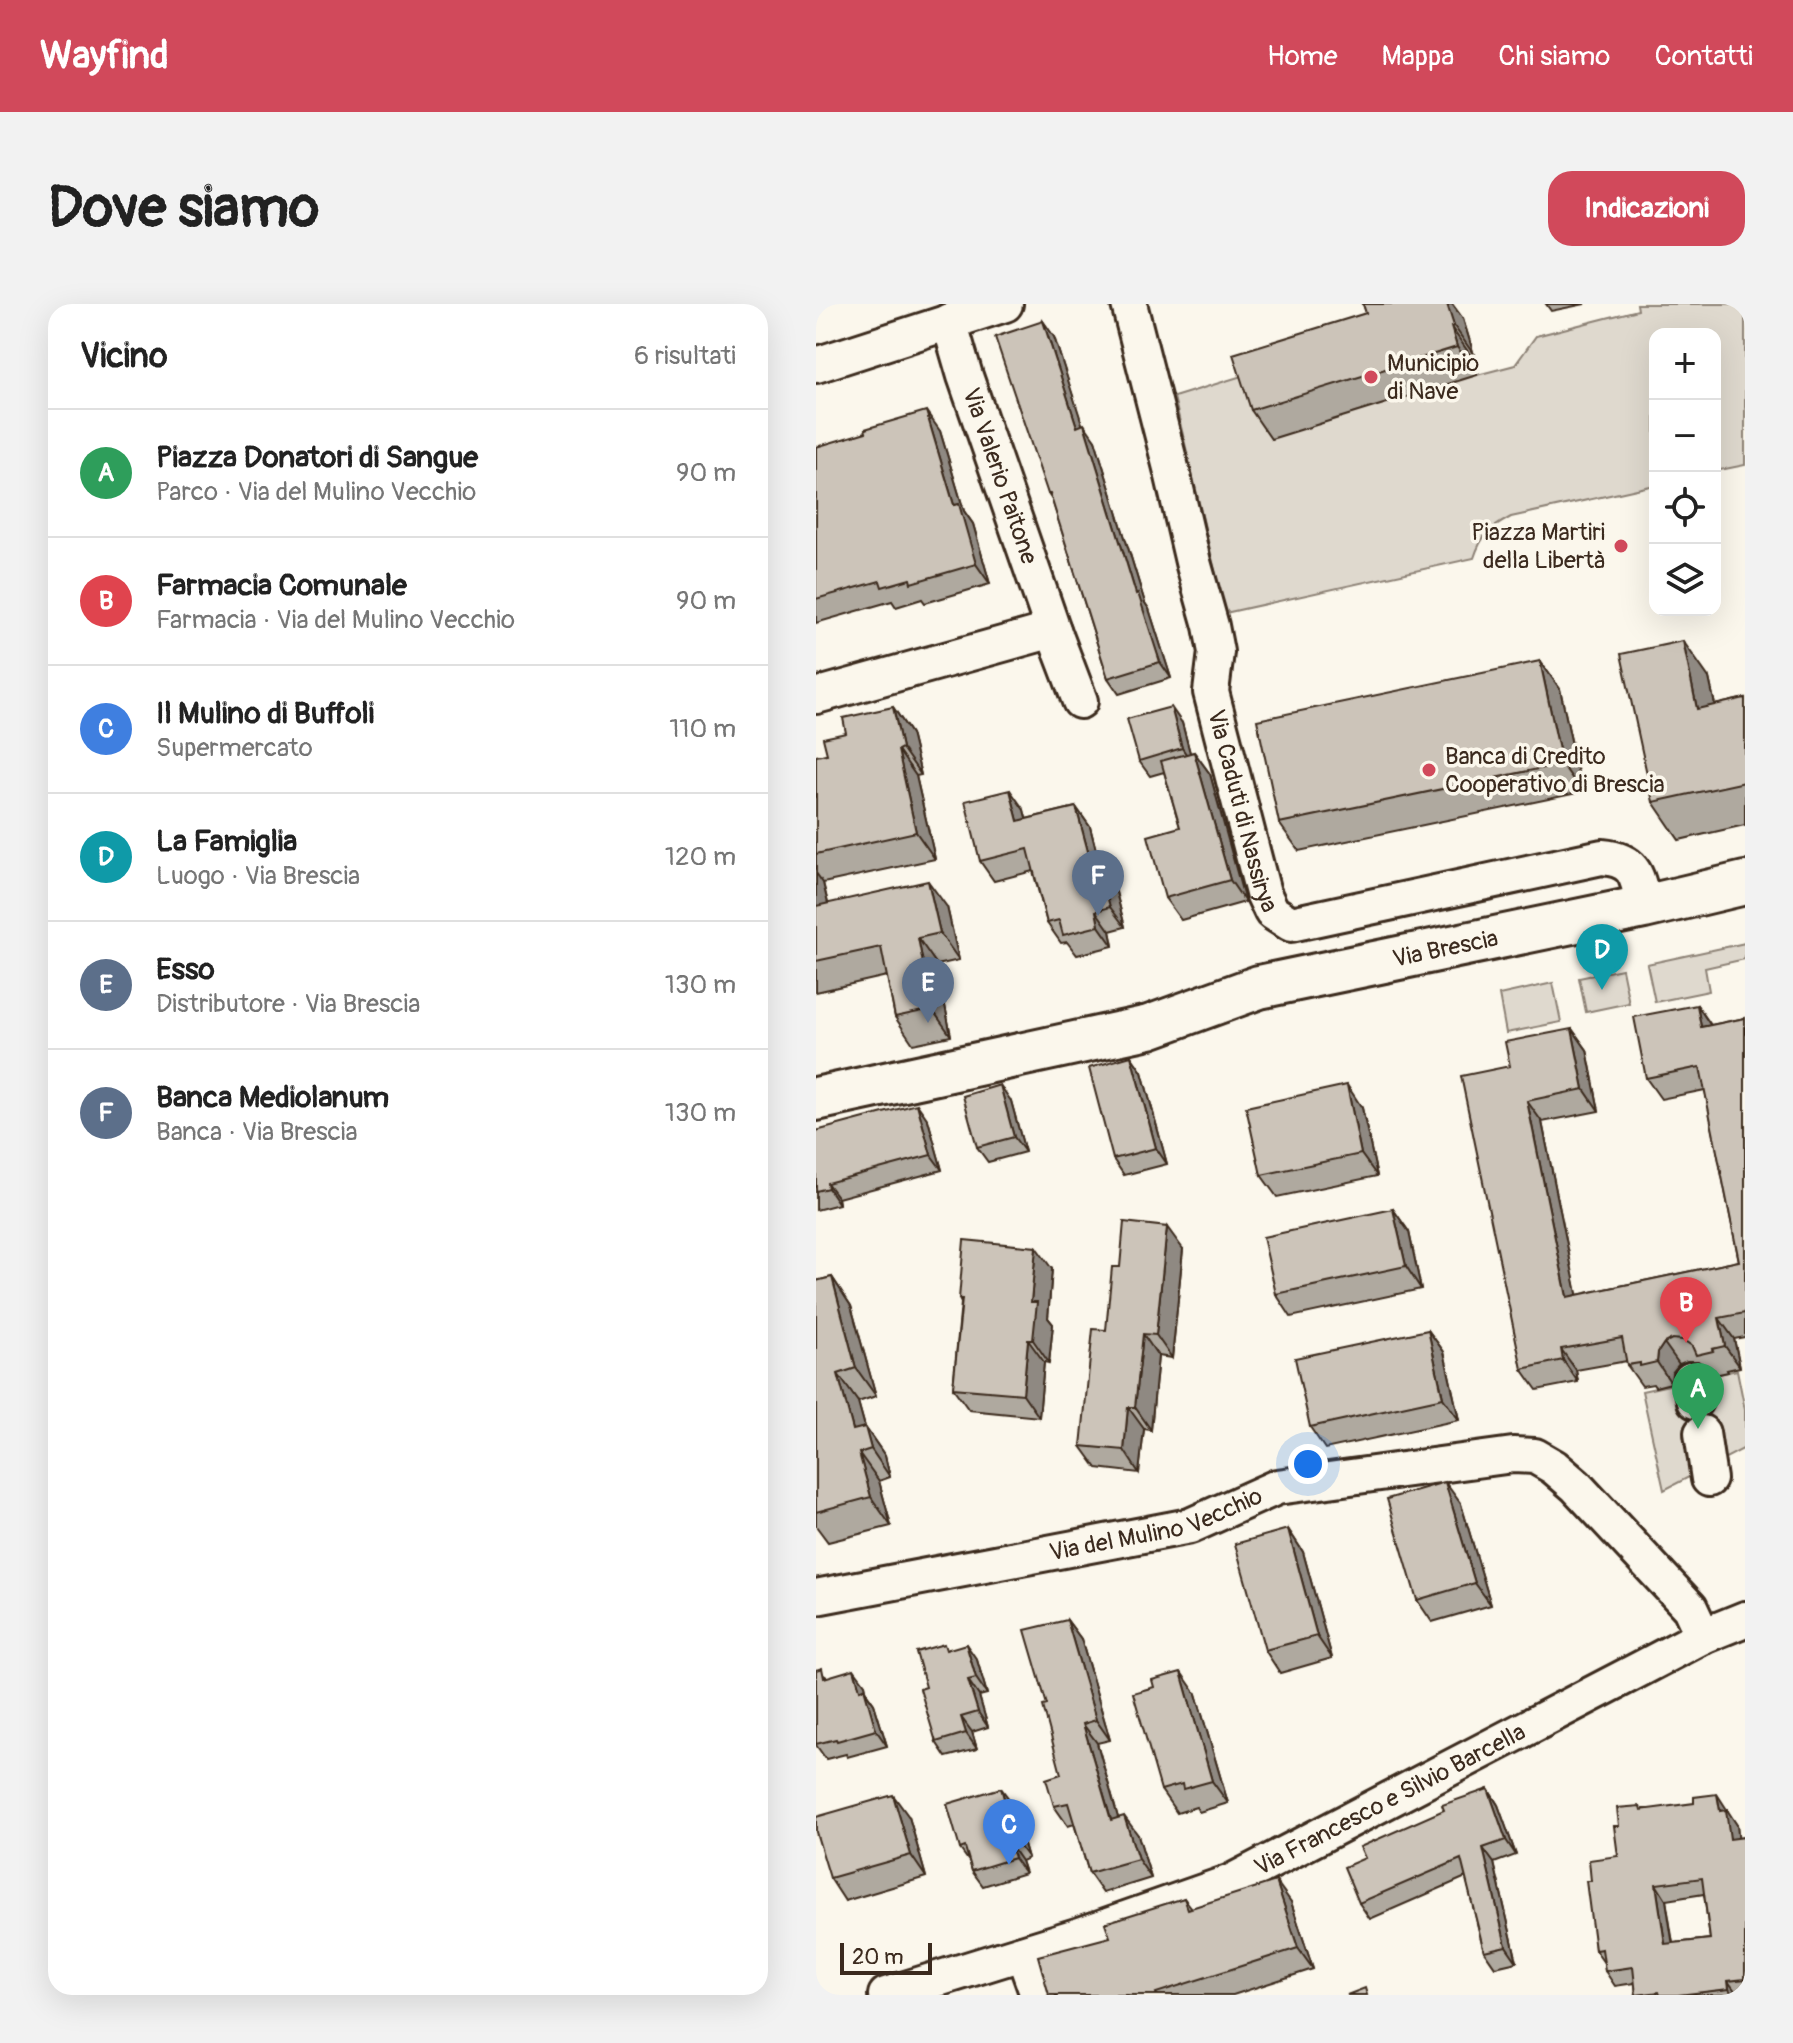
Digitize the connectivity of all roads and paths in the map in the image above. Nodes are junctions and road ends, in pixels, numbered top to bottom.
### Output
1 (1005, 304) edge
2 (1129, 304) edge
3 (949, 321) junction
4 (816, 365) edge
5 (1053, 630) junction
6 (816, 696) edge
7 (1080, 701) dead end
8 (1745, 883) edge
9 (1644, 907) junction
10 (1745, 913) edge
11 (1149, 1027) junction
12 (816, 1099) edge
13 (1696, 1404) dead end
14 (1709, 1479) dead end
15 (816, 1597) edge
16 (1745, 1619) edge
17 (1703, 1636) junction
18 (1023, 1953) junction
19 (886, 1995) edge
20 (1038, 1995) edge

1 - 3 street
2 - 9 street, Via Caduti di Nassirya
3 - 4 street
3 - 5 street, Via Valerio Paitone
5 - 6 street
5 - 7 street, Via Valerio Paitone
8 - 9 main road, Via Brescia
9 - 11 main road, Via Brescia
10 - 11 main road, Via Brescia
11 - 12 main road, Via Brescia
13 - 14 street
15 - 17 street, Via del Mulino Vecchio
16 - 17 street, Via Francesco e Silvio Barcella
17 - 18 street, Via Francesco e Silvio Barcella
18 - 19 street, Via Francesco e Silvio Barcella
18 - 20 street

